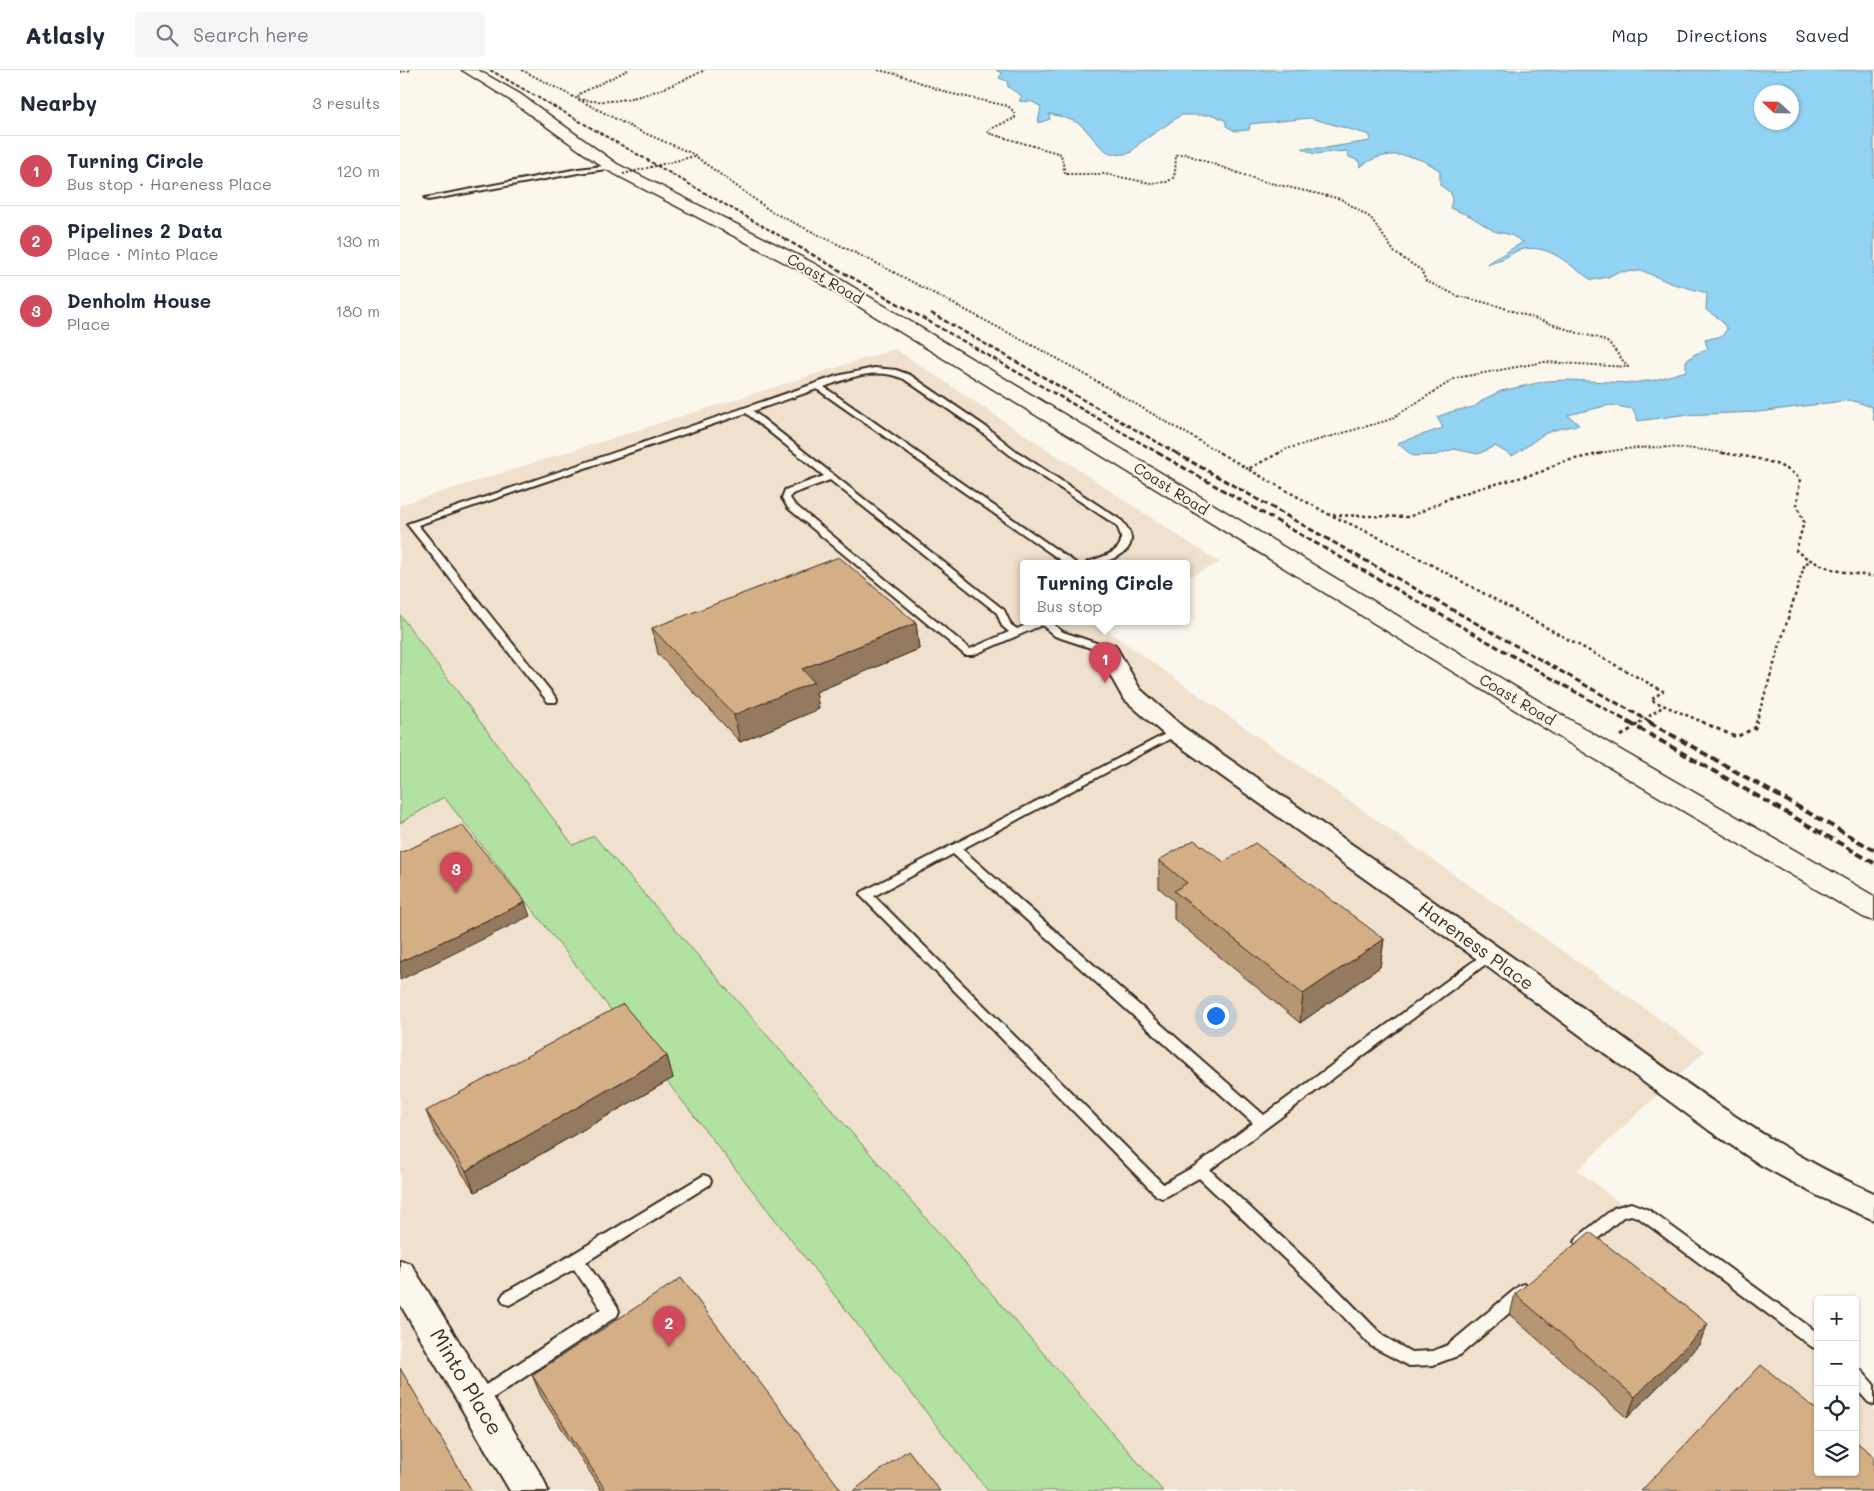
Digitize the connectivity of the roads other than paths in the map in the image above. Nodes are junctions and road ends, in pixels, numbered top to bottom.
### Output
1 (468, 70) edge
2 (617, 170) junction
3 (428, 198) dead end
4 (818, 386) junction
5 (748, 411) junction
6 (830, 478) junction
7 (1066, 560) edge
8 (1100, 560) edge
9 (1035, 625) edge
10 (1046, 625) edge
11 (1016, 633) junction
12 (1107, 650) joint
13 (552, 700) dead end
14 (1175, 732) junction
15 (953, 848) junction
16 (1874, 910) edge
17 (1490, 955) junction
18 (1264, 1124) junction
19 (1200, 1170) junction
20 (704, 1181) dead end
21 (1874, 1207) edge
22 (1574, 1250) edge
23 (576, 1260) junction
24 (400, 1274) edge
25 (1536, 1281) edge
26 (509, 1298) dead end
27 (1817, 1341) edge
28 (1859, 1379) edge
29 (1874, 1397) edge
30 (477, 1400) junction
31 (530, 1491) edge

1 - 2 street, Coast Road
2 - 3 lane
2 - 16 street, Coast Road
4 - 5 lane
4 - 7 lane
4 - 8 lane
5 - 6 lane
5 - 13 lane
6 - 11 lane
6 - 11 lane
9 - 11 lane
10 - 12 lane
12 - 14 street, Hareness Place
14 - 15 lane
14 - 17 street, Hareness Place
15 - 18 lane
15 - 19 lane
17 - 18 lane
17 - 21 street, Hareness Place
18 - 19 lane
19 - 25 lane
20 - 23 lane
22 - 27 lane
23 - 26 lane
23 - 30 lane
24 - 30 street, Minto Place
28 - 29 lane
30 - 31 street, Minto Place

